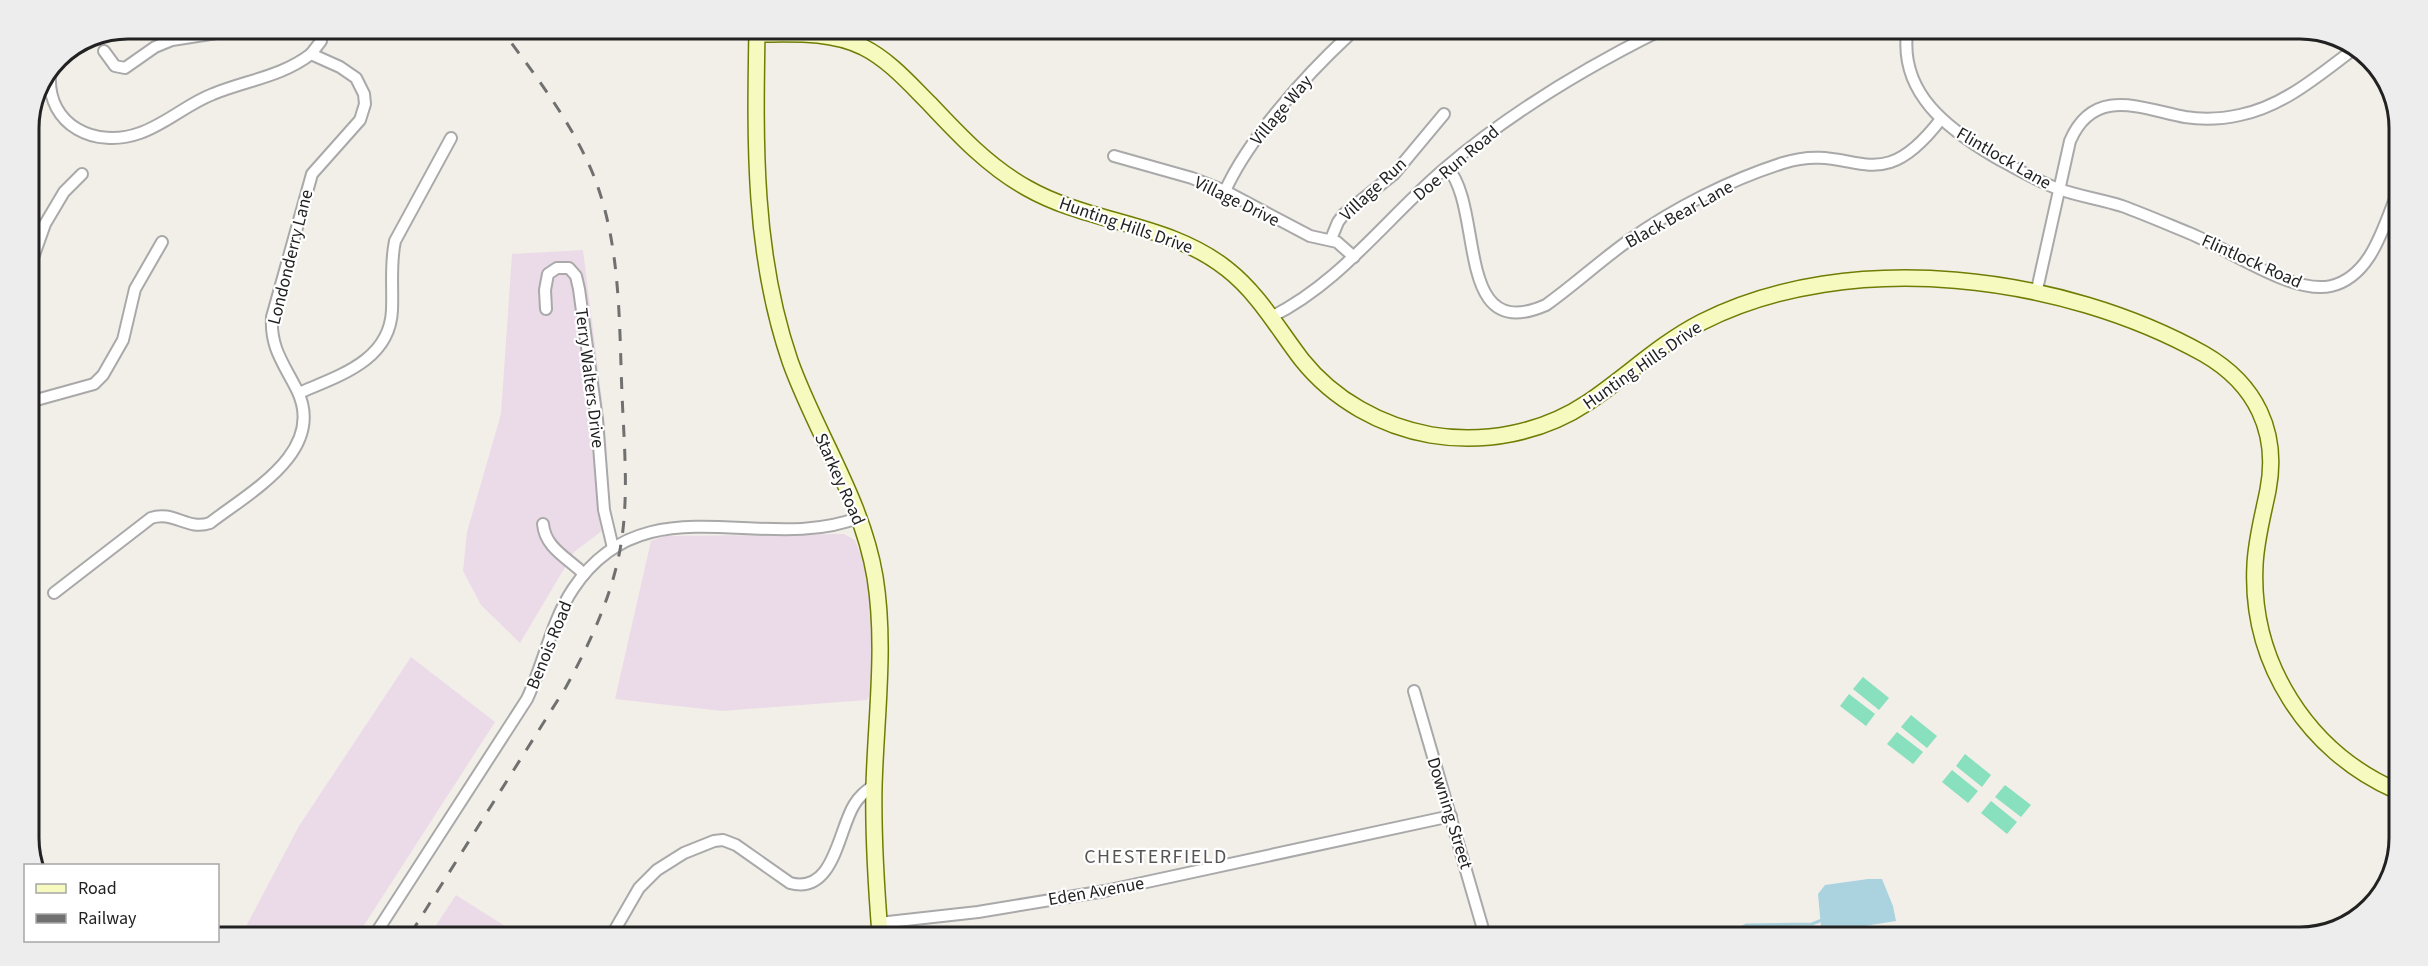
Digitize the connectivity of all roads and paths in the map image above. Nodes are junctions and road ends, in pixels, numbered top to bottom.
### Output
1 (178, 39) edge
2 (321, 39) edge
3 (757, 39) edge
4 (838, 39) edge
5 (1345, 39) edge
6 (1644, 39) edge
7 (1907, 39) edge
8 (104, 51) dead end
9 (2348, 53) edge
10 (311, 54) junction
11 (51, 84) edge
12 (1444, 114) dead end
13 (1941, 119) junction
14 (451, 138) dead end
15 (1114, 156) dead end
16 (1447, 167) junction
17 (82, 174) dead end
18 (2059, 189) junction
19 (1225, 191) junction
20 (2389, 213) edge
21 (39, 232) edge
22 (1331, 239) junction
23 (162, 242) dead end
24 (1354, 257) junction
25 (2036, 294) junction
26 (546, 309) dead end
27 (1271, 317) junction
28 (299, 393) junction
29 (39, 399) edge
30 (860, 517) junction
31 (543, 524) dead end
32 (613, 548) junction
33 (584, 574) junction
34 (54, 593) dead end
35 (1414, 691) dead end
36 (874, 786) junction
37 (2389, 787) edge
38 (1451, 816) junction
39 (380, 927) edge
40 (616, 927) edge
41 (880, 927) edge
42 (892, 927) edge
43 (1482, 927) edge

1 - 8 street
2 - 10 street
3 - 30 street, Starkey Road
4 - 27 street, Hunting Hills Drive
5 - 19 street, Village Way
6 - 16 street, Doe Run Road
7 - 13 street, Flintlock Lane
9 - 18 street
10 - 11 street
10 - 28 street, Londonderry Lane
12 - 22 street, Village Run
13 - 16 street, Black Bear Lane
13 - 18 street, Flintlock Lane
14 - 28 street
15 - 19 street, Village Drive
16 - 24 street, Doe Run Road
17 - 21 street
18 - 20 street, Flintlock Road
18 - 25 street
19 - 22 street, Village Drive
22 - 24 street, Village Drive
23 - 29 street
24 - 27 street, Doe Run Road
25 - 27 street, Hunting Hills Drive
25 - 37 street, Hunting Hills Drive
26 - 32 street, Terry Walters Drive
28 - 34 street, Londonderry Lane
30 - 32 street, Benois Road
30 - 36 street, Starkey Road
31 - 33 street
32 - 33 street, Benois Road
33 - 39 street, Benois Road
35 - 38 street, Downing Street
36 - 40 street
36 - 41 street, Starkey Road
38 - 42 street, Eden Avenue
38 - 43 street, Downing Street

